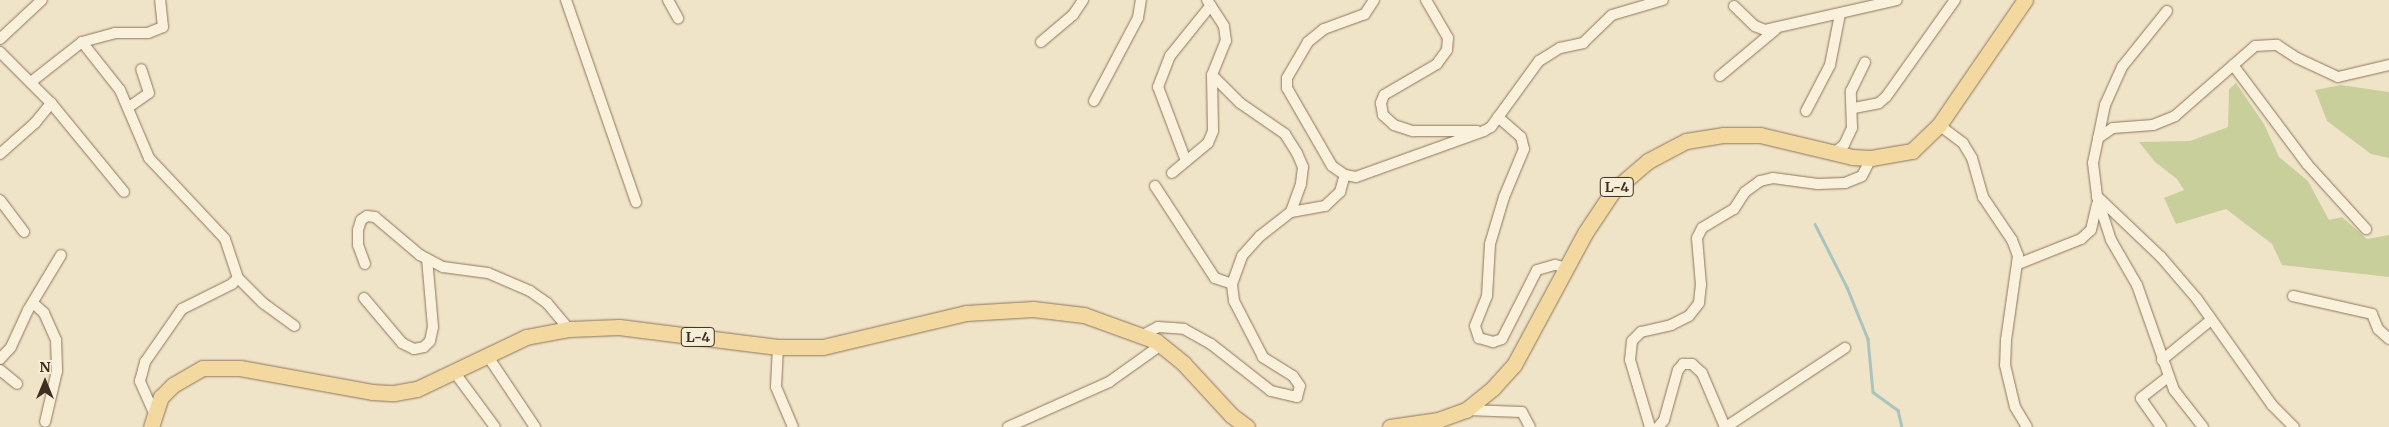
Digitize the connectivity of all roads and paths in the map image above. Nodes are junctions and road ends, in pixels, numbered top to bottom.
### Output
1 (42, 0) edge
2 (160, 0) edge
3 (566, 0) edge
4 (668, 0) edge
5 (1083, 0) edge
6 (1141, 0) edge
7 (1374, 0) edge
8 (1426, 0) edge
9 (1663, 0) edge
10 (1893, 0) edge
11 (1955, 0) edge
12 (2025, 0) edge
13 (1209, 2) edge
14 (1734, 6) dead end
15 (2167, 11) dead end
16 (1840, 14) junction
17 (678, 18) dead end
18 (1775, 30) junction
19 (0, 39) edge
20 (82, 42) junction
21 (1041, 42) dead end
22 (0, 52) edge
23 (1865, 62) dead end
24 (2233, 65) junction
25 (2389, 65) edge
26 (141, 69) dead end
27 (1212, 75) junction
28 (1720, 76) dead end
29 (32, 82) junction
30 (1094, 101) dead end
31 (51, 103) junction
32 (129, 108) junction
33 (1854, 108) junction
34 (1806, 111) dead end
35 (1498, 117) junction
36 (1939, 125) junction
37 (1484, 131) junction
38 (2098, 139) junction
39 (1834, 153) junction
40 (0, 154) edge
41 (1871, 158) junction
42 (1186, 161) junction
43 (1172, 173) dead end
44 (1345, 175) junction
45 (1155, 186) dead end
46 (124, 192) dead end
47 (2097, 197) junction
48 (0, 200) edge
49 (636, 202) dead end
50 (1291, 212) junction
51 (2366, 229) dead end
52 (24, 232) dead end
53 (61, 255) dead end
54 (427, 259) junction
55 (365, 264) dead end
56 (2018, 264) junction
57 (1568, 268) junction
58 (238, 278) junction
59 (1232, 284) junction
60 (2293, 296) dead end
61 (364, 298) dead end
62 (33, 303) junction
63 (2211, 320) junction
64 (295, 326) dead end
65 (569, 329) junction
66 (1143, 335) junction
67 (2389, 339) edge
68 (1161, 345) junction
69 (778, 347) junction
70 (1844, 348) dead end
71 (487, 355) junction
72 (0, 359) edge
73 (2162, 360) junction
74 (0, 370) edge
75 (455, 373) junction
76 (2168, 376) junction
77 (17, 384) dead end
78 (1466, 410) junction
79 (153, 420) edge
80 (45, 422) dead end
81 (495, 427) edge
82 (535, 427) edge
83 (793, 427) edge
84 (1008, 427) edge
85 (1247, 427) edge
86 (1390, 427) edge
87 (1530, 427) edge
88 (1650, 427) edge
89 (1658, 427) edge
90 (1725, 427) edge
91 (2027, 427) edge
92 (2160, 427) edge
93 (2203, 427) edge
94 (2294, 427) edge

1 - 19 street
2 - 20 street
3 - 49 street
4 - 17 street
5 - 21 street
6 - 30 street
7 - 44 street
8 - 37 street
9 - 35 street
10 - 16 street
11 - 33 street
12 - 36 main road, L-4
13 - 27 street
13 - 42 street
14 - 18 street
15 - 38 street
16 - 18 street
16 - 34 street
18 - 28 street
20 - 29 street
20 - 32 street
22 - 29 street
23 - 33 street
24 - 25 street
24 - 38 street
24 - 51 street
26 - 32 street
27 - 42 street
27 - 50 street
29 - 31 street
31 - 40 street
31 - 46 street
32 - 58 street
33 - 39 street
35 - 37 street
35 - 57 street
36 - 41 main road, L-4
36 - 56 street
37 - 44 street
38 - 47 street
39 - 41 main road, L-4
39 - 57 main road, L-4
41 - 88 street
42 - 43 street
44 - 50 street
45 - 59 street
47 - 56 street
47 - 63 street
47 - 73 street
48 - 52 street
50 - 59 street
53 - 62 street
54 - 55 street
54 - 61 street
54 - 65 street
56 - 91 street
57 - 78 main road, L-4
58 - 64 street
58 - 79 street
59 - 66 street
60 - 67 street
62 - 72 street
62 - 80 street
63 - 73 street
63 - 94 street
65 - 69 main road, L-4
65 - 71 main road, L-4
66 - 68 main road, L-4
66 - 69 main road, L-4
68 - 84 street
68 - 85 main road, L-4
69 - 83 street
70 - 90 street
71 - 75 main road, L-4
71 - 82 street
73 - 76 street
74 - 77 street
75 - 79 main road, L-4
75 - 81 street
76 - 92 street
76 - 93 street
78 - 86 main road, L-4
78 - 87 street
89 - 90 street

